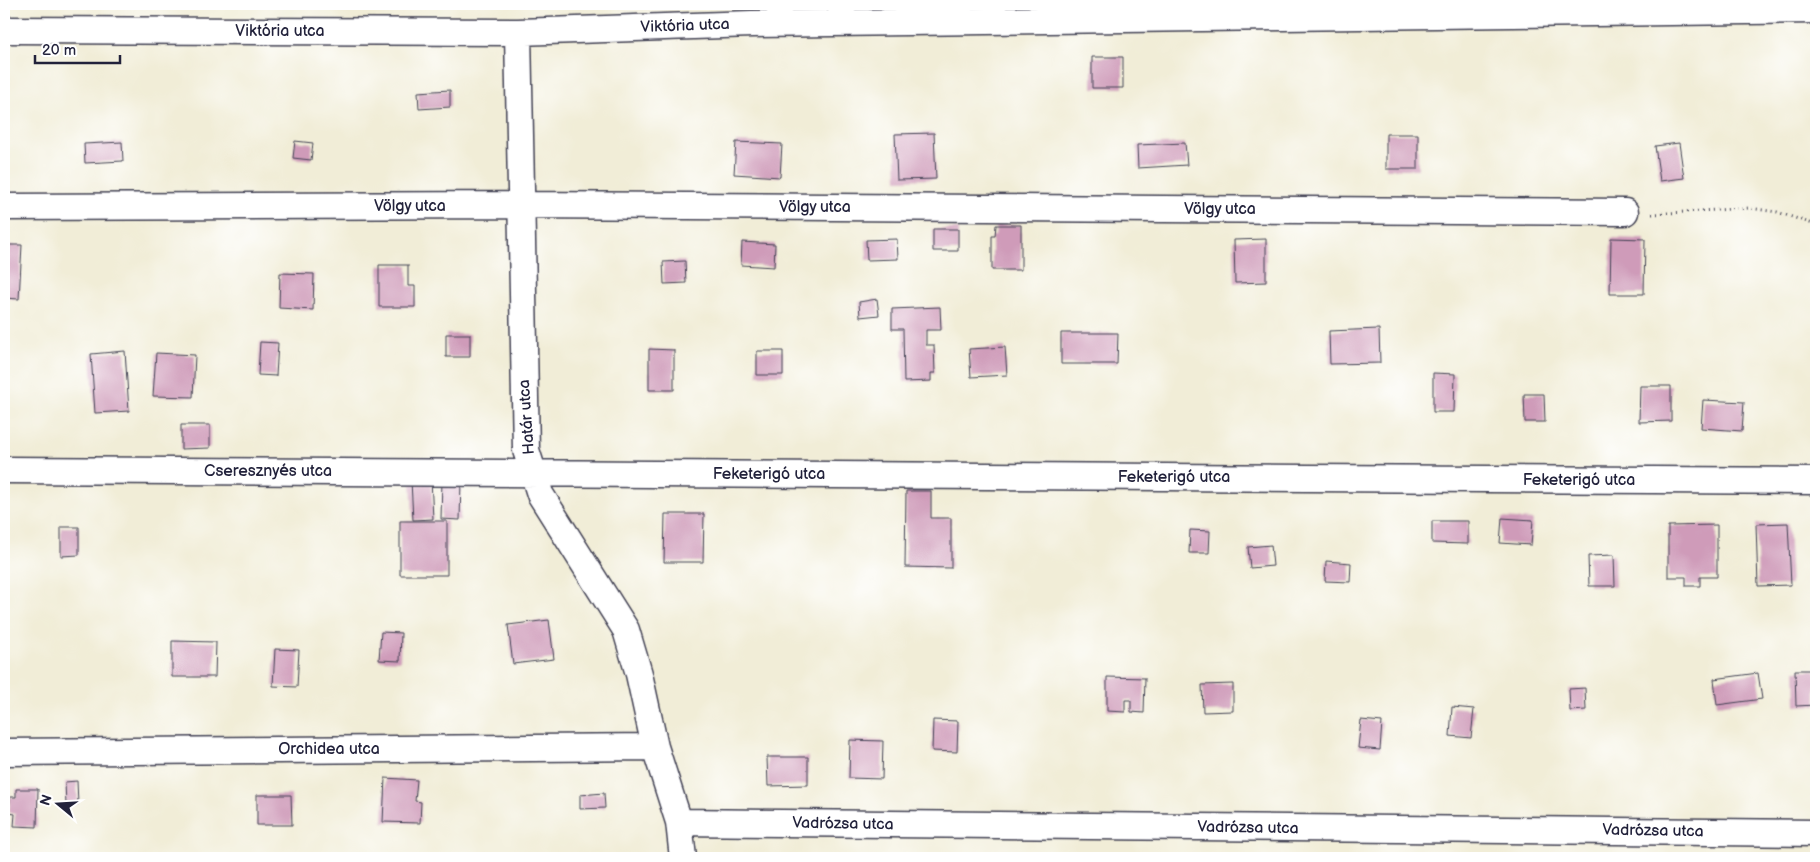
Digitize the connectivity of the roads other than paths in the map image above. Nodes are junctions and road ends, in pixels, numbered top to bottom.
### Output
1 (1816, 10) edge
2 (752, 14) edge
3 (4, 30) edge
4 (518, 32) junction
5 (519, 205) junction
6 (4, 207) edge
7 (1625, 212) road end
8 (4, 470) edge
9 (532, 472) junction
10 (1816, 481) edge
11 (654, 747) junction
12 (4, 752) edge
13 (679, 822) junction
14 (1816, 833) edge
15 (683, 858) edge

1 - 2 street, Viktória utca
2 - 4 street, Viktória utca
3 - 4 street, Viktória utca
4 - 5 street, Határ utca
5 - 6 street, Völgy utca
5 - 7 street, Völgy utca
5 - 9 street, Határ utca
8 - 9 street, Cseresznyés utca
9 - 10 street, Feketerigó utca
9 - 11 street, Határ utca
11 - 12 street, Orchidea utca
11 - 13 street, Határ utca
13 - 14 street, Vadrózsa utca
13 - 15 street, Határ utca

